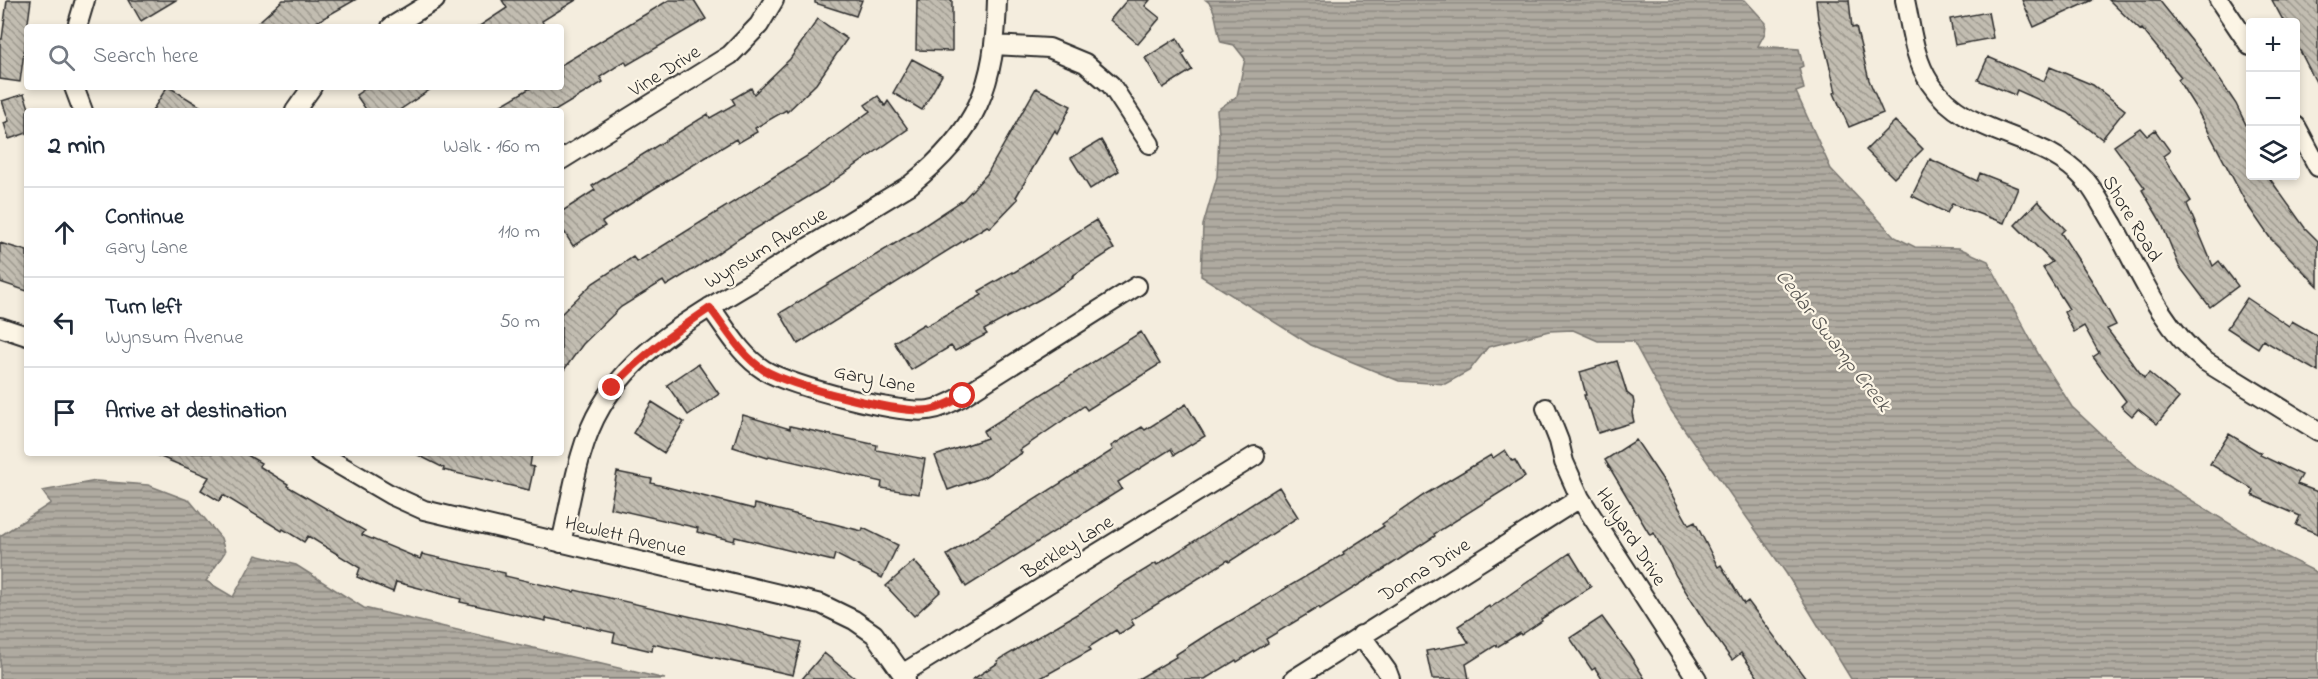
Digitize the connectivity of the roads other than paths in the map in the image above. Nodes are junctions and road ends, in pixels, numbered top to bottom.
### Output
1 (85, 0) edge
2 (435, 0) edge
3 (774, 0) edge
4 (997, 0) edge
5 (1905, 0) edge
6 (2219, 0) edge
7 (78, 24) edge
8 (396, 24) edge
9 (2246, 40) edge
10 (994, 45) junction
11 (75, 90) edge
12 (310, 90) edge
13 (82, 108) edge
14 (297, 108) edge
15 (2300, 135) edge
16 (1150, 144) dead end
17 (564, 158) edge
18 (2318, 167) edge
19 (1137, 286) dead end
20 (710, 308) junction
21 (0, 327) edge
22 (24, 335) edge
23 (1546, 408) dead end
24 (2318, 431) edge
25 (330, 456) edge
26 (1254, 456) dead end
27 (345, 460) edge
28 (1580, 498) junction
29 (561, 543) junction
30 (1361, 635) junction
31 (904, 676) edge
32 (1294, 679) edge
33 (1390, 679) edge
34 (1697, 679) edge

1 - 7 street
2 - 8 street
3 - 17 street, Vine Drive
4 - 10 street, Wynsum Avenue
5 - 24 street, Shore Road
6 - 9 street
10 - 16 street
10 - 20 street, Wynsum Avenue
11 - 13 street
12 - 14 street
15 - 18 street
19 - 20 street, Gary Lane
20 - 29 street, Wynsum Avenue
21 - 22 street
23 - 28 street, Halyard Drive
25 - 27 street, Hewlett Avenue
26 - 31 street, Berkley Lane
27 - 29 street, Hewlett Avenue
28 - 30 street, Donna Drive
28 - 34 street, Halyard Drive
29 - 31 street, Hewlett Avenue
30 - 32 street, Donna Drive
30 - 33 street

